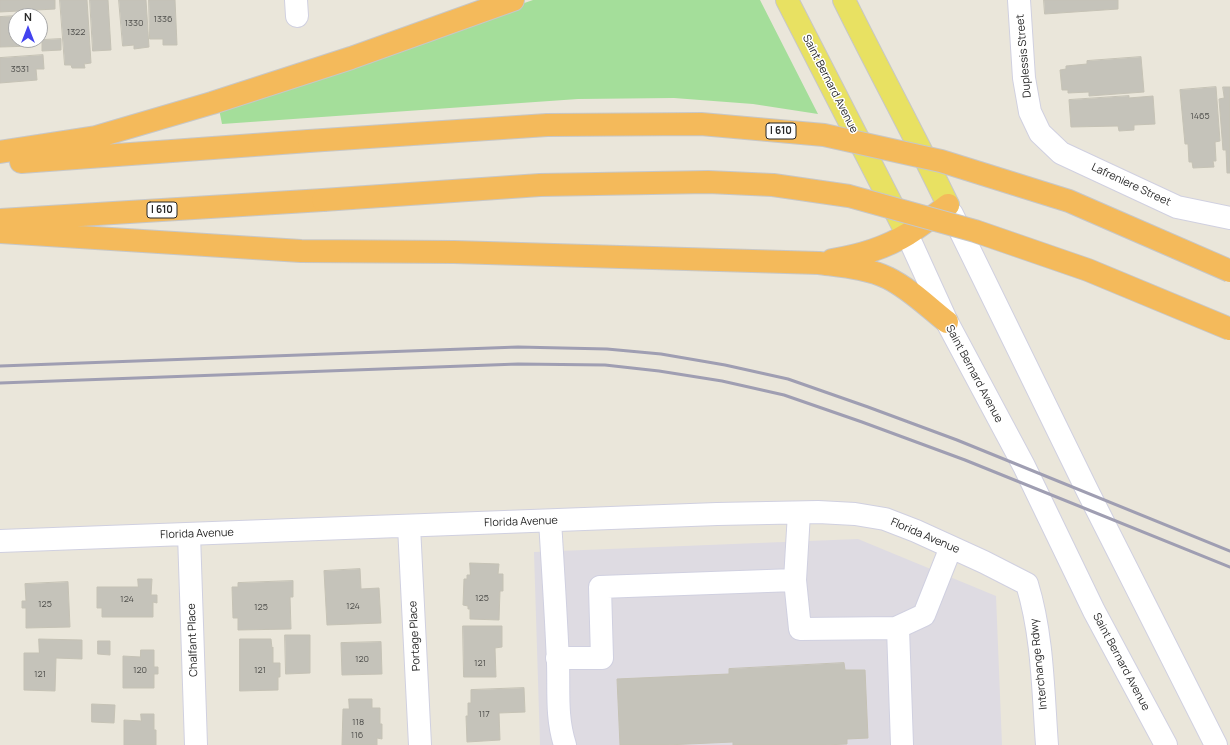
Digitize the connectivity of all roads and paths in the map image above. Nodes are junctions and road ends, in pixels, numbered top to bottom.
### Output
1 (513, 0) edge
2 (787, 0) edge
3 (844, 0) edge
4 (1019, 0) edge
5 (1040, 133) joint
6 (0, 152) edge
7 (0, 163) edge
8 (948, 205) junction
9 (1230, 218) edge
10 (0, 220) edge
11 (0, 232) edge
12 (907, 234) junction
13 (819, 262) junction
14 (1230, 271) edge
15 (947, 322) junction
16 (1230, 330) edge
17 (799, 513) junction
18 (550, 521) junction
19 (409, 526) junction
20 (189, 534) junction
21 (0, 541) edge
22 (950, 547) junction
23 (795, 580) junction
24 (1027, 584) joint
25 (896, 628) junction
26 (557, 658) junction
27 (196, 745) edge
28 (420, 745) edge
29 (565, 745) edge
30 (902, 745) edge
31 (1047, 745) edge
32 (1166, 745) edge
33 (1216, 745) edge

1 - 6 highway
2 - 12 main road, Saint Bernard Avenue
3 - 8 main road
4 - 5 street, Duplessis Street
5 - 9 street, Lafreniere Street
7 - 14 highway, I 610, bridge
8 - 12 highway
8 - 33 street
10 - 16 highway, I 610, bridge
11 - 13 highway
12 - 13 highway
12 - 15 street, Saint Bernard Avenue
13 - 15 highway
15 - 32 street, Saint Bernard Avenue
17 - 18 street, Florida Avenue
17 - 22 street, Florida Avenue
17 - 23 street
18 - 19 street, Florida Avenue
18 - 26 street
19 - 20 street, Florida Avenue
19 - 28 street, Portage Place
20 - 21 street, Florida Avenue
20 - 27 street, Chalfant Place
22 - 24 street, Florida Avenue
22 - 25 street
23 - 25 street
23 - 26 street
24 - 31 street, Interchange Rdwy
25 - 30 street
26 - 29 street

